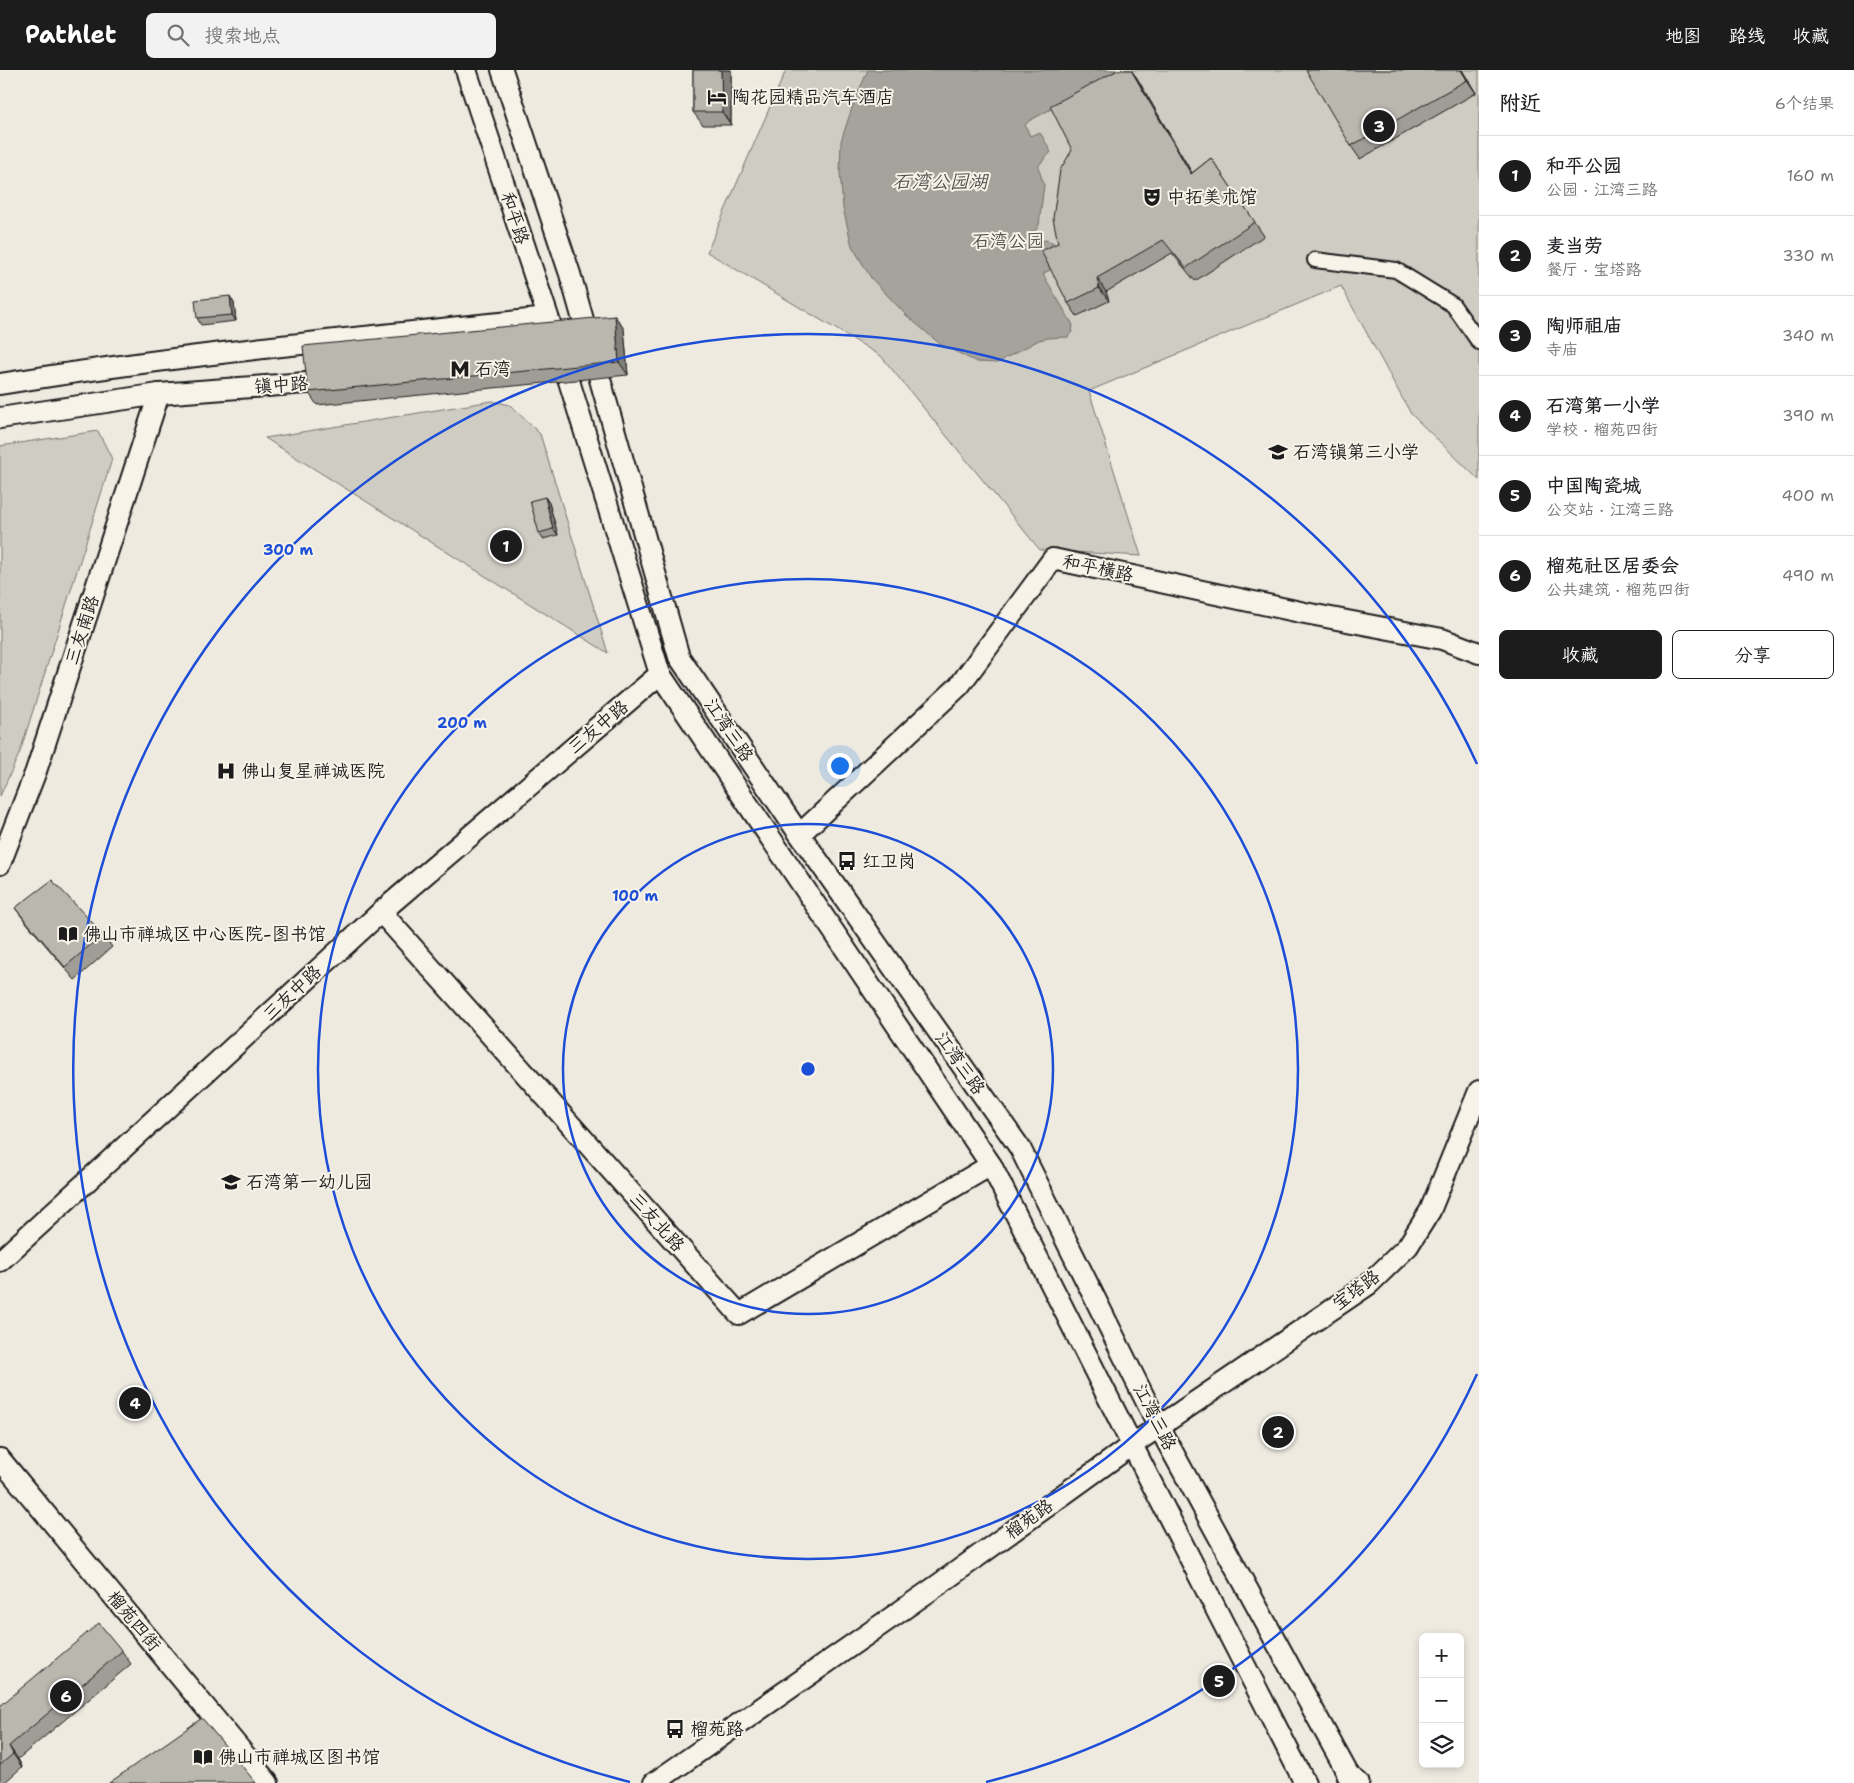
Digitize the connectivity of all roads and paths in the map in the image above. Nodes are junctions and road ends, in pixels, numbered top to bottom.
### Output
1 (466, 70) edge
2 (502, 70) edge
3 (1315, 260) dead end
4 (548, 318) junction
5 (590, 342) junction
6 (1479, 342) edge
7 (556, 366) junction
8 (356, 380) edge
9 (0, 384) edge
10 (159, 394) junction
11 (0, 418) edge
12 (1479, 653) edge
13 (660, 674) junction
14 (800, 834) junction
15 (0, 864) edge
16 (380, 912) junction
17 (1479, 1091) edge
18 (991, 1165) junction
19 (0, 1261) edge
20 (1159, 1427) junction
21 (1132, 1445) junction
22 (0, 1459) edge
23 (1353, 1780) edge
24 (268, 1783) edge
25 (654, 1783) edge
26 (1305, 1783) edge

1 - 4 main road, 和平路
2 - 5 main road, 和平路
3 - 6 street
4 - 5 main road
4 - 7 main road, 和平路
4 - 9 main road
5 - 7 main road
5 - 14 main road, 江湾三路
7 - 13 main road, 江湾三路
8 - 10 main road, 镇中路
10 - 11 main road, 镇中路
10 - 15 main road, 三友南路
12 - 14 main road, 和平横路
13 - 16 main road, 三友中路
13 - 18 main road, 江湾三路
14 - 20 main road, 江湾三路
16 - 18 main road, 三友北路
16 - 19 main road, 三友中路
17 - 20 main road, 宝塔路
18 - 21 main road, 江湾三路
20 - 21 main road, 榴苑路
20 - 23 main road, 江湾三路
21 - 25 main road, 榴苑路
21 - 26 main road, 江湾三路
22 - 24 main road, 榴苑四街

